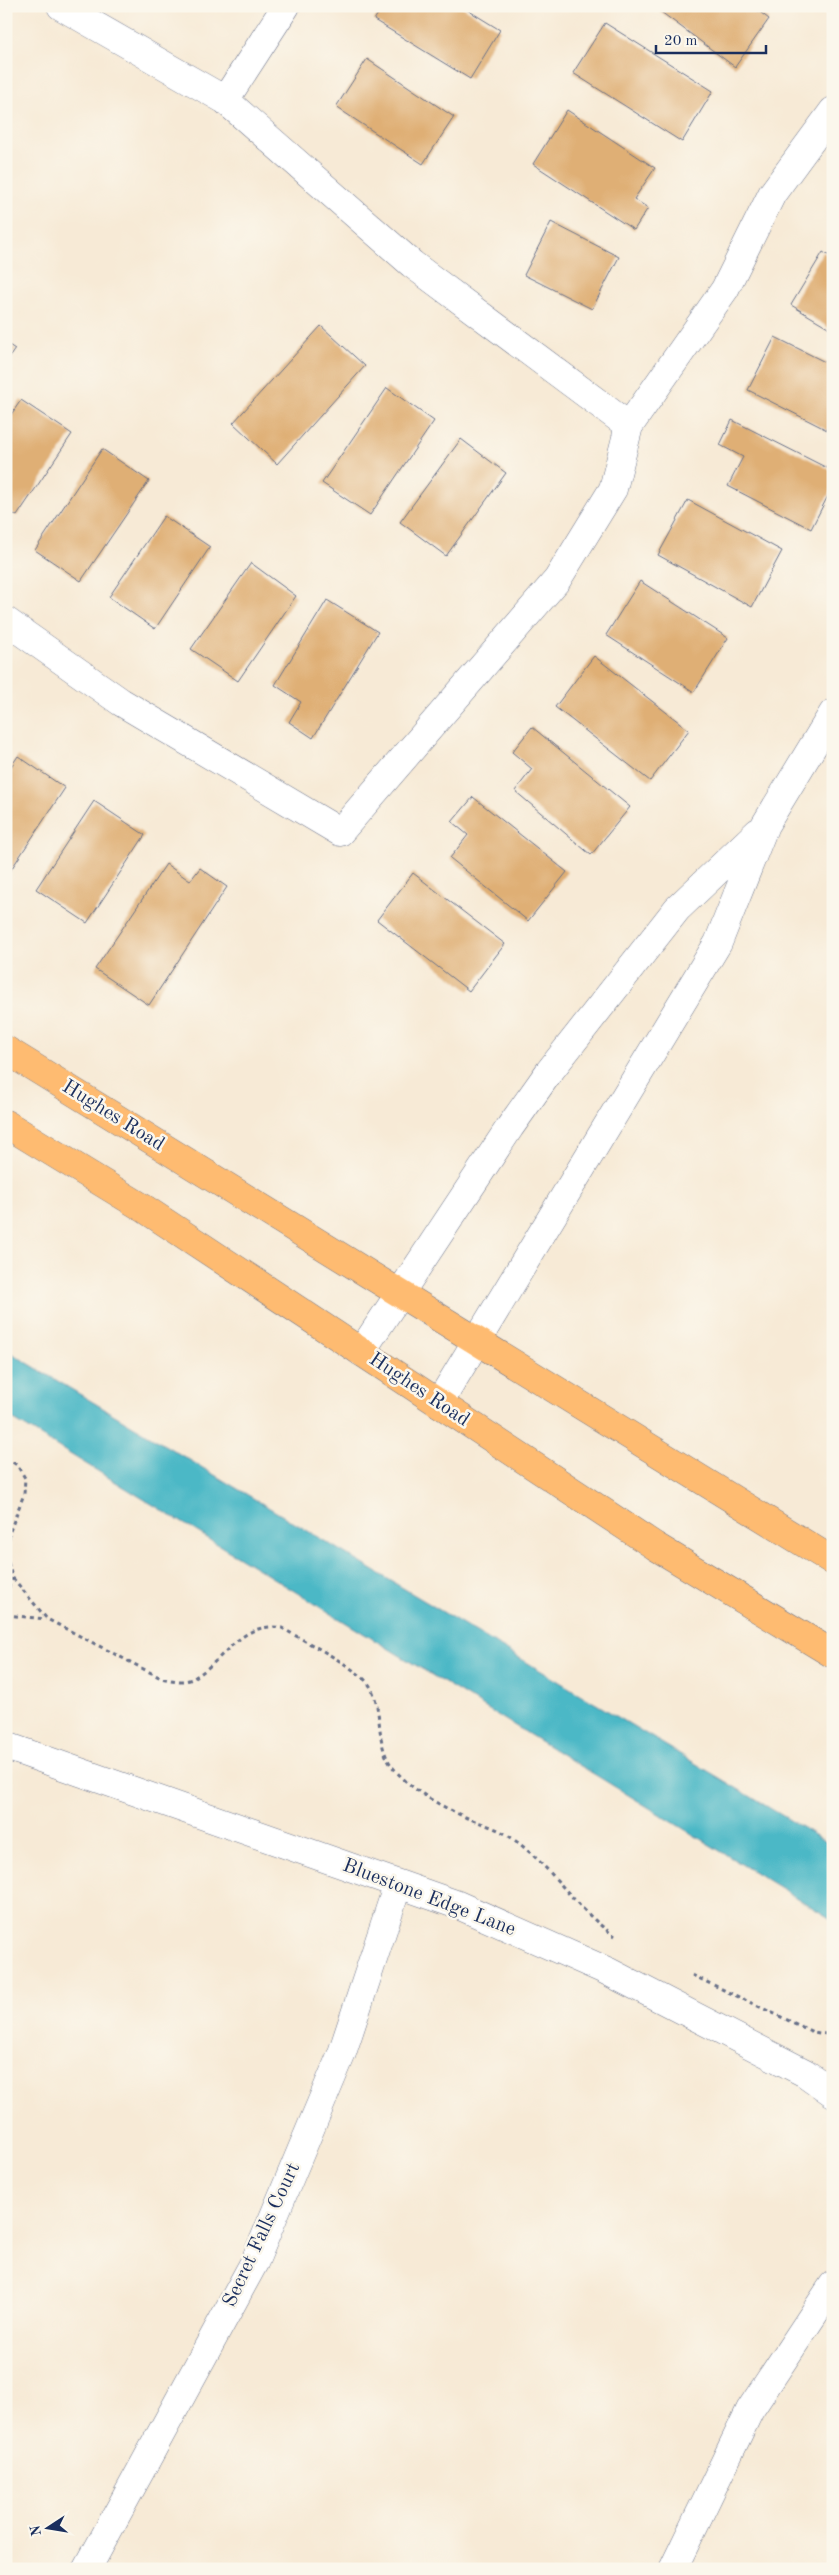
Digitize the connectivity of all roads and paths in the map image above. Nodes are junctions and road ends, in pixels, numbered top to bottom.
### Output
1 (61, 6) edge
2 (286, 6) edge
3 (225, 100) junction
4 (833, 111) edge
5 (629, 426) junction
6 (6, 621) edge
7 (833, 714) edge
8 (765, 825) junction
9 (6, 1050) edge
10 (6, 1124) edge
11 (399, 1295) junction
12 (476, 1342) junction
13 (361, 1352) junction
14 (439, 1403) junction
15 (6, 1458) edge
16 (6, 1555) edge
17 (833, 1560) edge
18 (12, 1577) junction
19 (6, 1596) edge
20 (6, 1615) edge
21 (47, 1619) junction
22 (833, 1654) edge
23 (6, 1746) edge
24 (398, 1884) junction
25 (622, 1939) dead end
26 (684, 1970) dead end
27 (833, 2035) edge
28 (833, 2093) edge
29 (833, 2285) edge
30 (87, 2569) edge
31 (673, 2569) edge

1 - 3 street
2 - 3 street
3 - 5 street
4 - 5 street
5 - 6 street
7 - 8 street
8 - 11 street
8 - 12 street
9 - 11 main road, Hughes Road
10 - 13 main road, Hughes Road
11 - 12 main road, Hughes Road
11 - 13 street
12 - 14 street
12 - 17 main road, Hughes Road
13 - 14 main road, Hughes Road
14 - 22 main road, Hughes Road
15 - 16 path
16 - 18 path
18 - 19 path
18 - 21 path
20 - 21 path
21 - 25 path
23 - 24 street, Bluestone Edge Lane
24 - 28 street, Bluestone Edge Lane
24 - 30 street, Secret Falls Court
26 - 27 path
29 - 31 street

